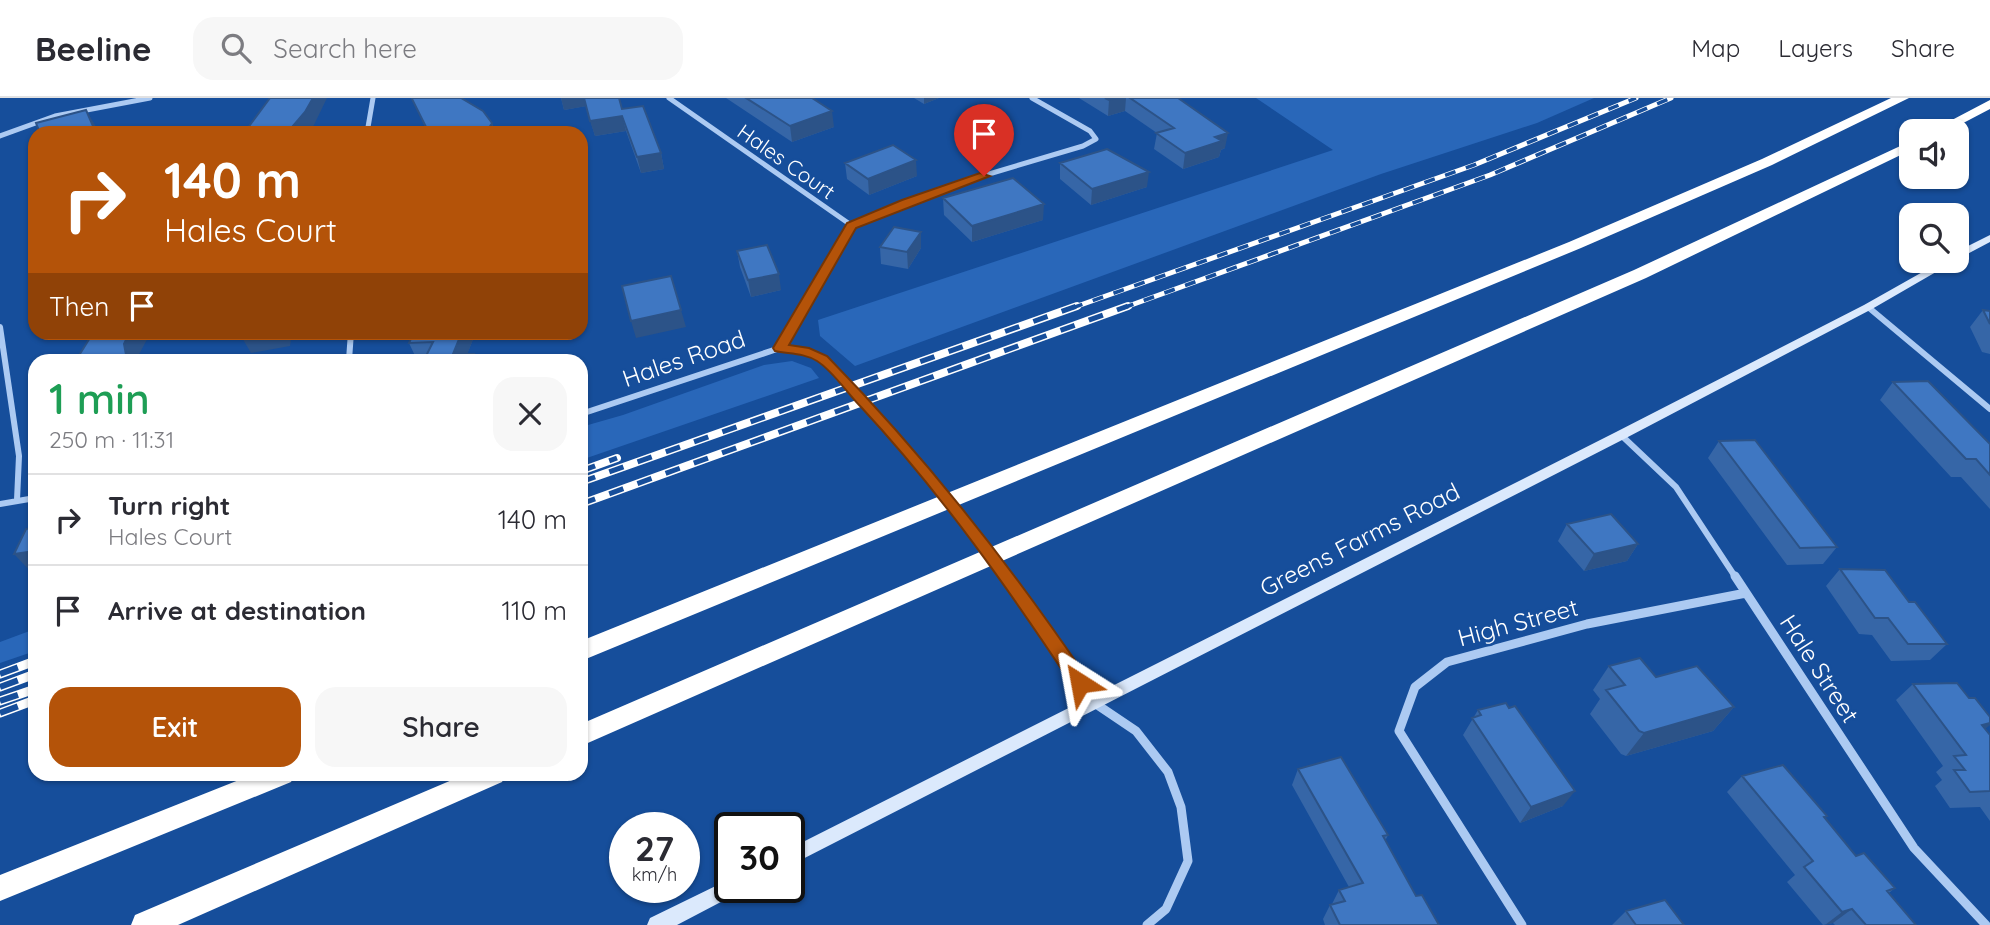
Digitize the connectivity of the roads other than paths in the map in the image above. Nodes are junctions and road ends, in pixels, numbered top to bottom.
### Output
1 (150, 98) edge
2 (373, 98) edge
3 (669, 98) edge
4 (1032, 98) edge
5 (1902, 98) edge
6 (1990, 104) edge
7 (1961, 119) edge
8 (368, 126) edge
9 (0, 136) edge
10 (1899, 151) edge
11 (851, 225) junction
12 (1990, 238) edge
13 (1969, 250) edge
14 (1929, 273) edge
15 (1868, 307) junction
16 (0, 327) edge
17 (780, 348) junction
18 (1990, 409) edge
19 (588, 412) edge
20 (1621, 435) junction
21 (28, 499) edge
22 (17, 500) junction
23 (0, 504) edge
24 (1746, 593) junction
25 (588, 649) edge
26 (1093, 702) junction
27 (588, 732) edge
28 (265, 781) edge
29 (477, 781) edge
30 (805, 850) edge
31 (0, 888) edge
32 (714, 896) edge
33 (145, 925) edge
34 (657, 925) edge
35 (1147, 925) edge
36 (1522, 925) edge
37 (1986, 925) edge

1 - 9 street
2 - 8 street
3 - 11 street, Hales Court
4 - 11 street, Hales Court
5 - 25 highway
6 - 7 highway
10 - 27 highway
11 - 17 street, Hales Court
12 - 13 main road
14 - 15 main road, Greens Farms Road
15 - 18 street
15 - 20 main road, Greens Farms Road
16 - 22 street
17 - 19 street, Hales Road
17 - 26 street, Hales Road, bridge
20 - 24 street, Hale Street
20 - 26 main road, Greens Farms Road
21 - 22 street
22 - 23 street
24 - 36 street, High Street
24 - 37 street, Hale Street
26 - 30 main road, Greens Farms Road
26 - 35 street
28 - 31 highway
29 - 33 highway
32 - 34 main road

